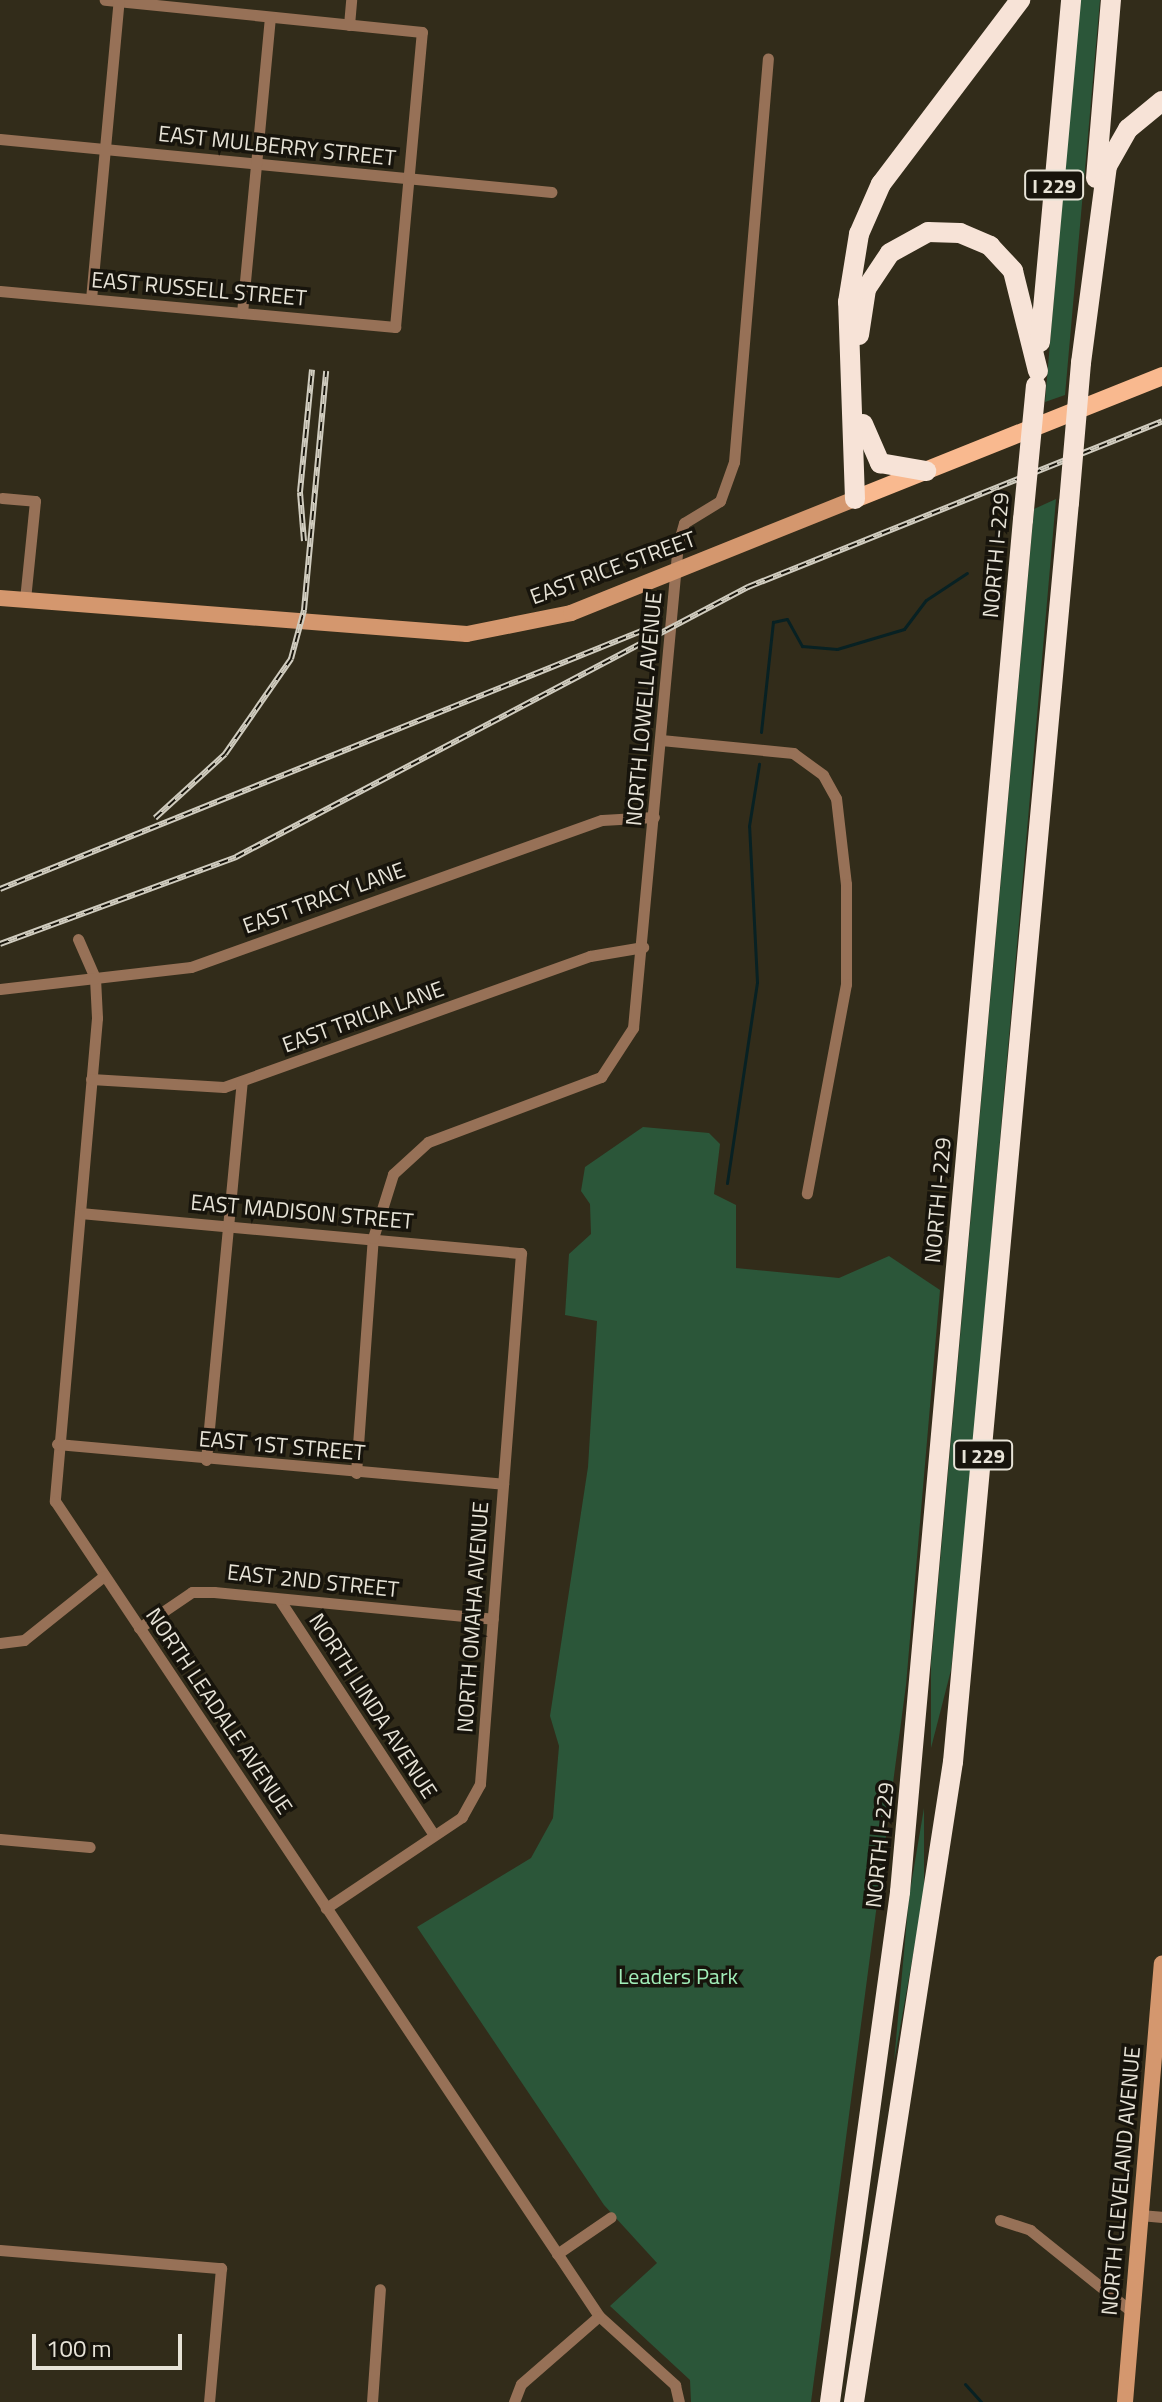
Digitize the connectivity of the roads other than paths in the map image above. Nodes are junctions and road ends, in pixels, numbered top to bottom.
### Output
1 (105, 0) edge
2 (351, 0) edge
3 (1020, 0) edge
4 (1071, 0) edge
5 (1111, 0) edge
6 (118, 1) edge
7 (270, 17) junction
8 (349, 25) junction
9 (768, 58) dead end
10 (1162, 101) edge
11 (0, 139) edge
12 (105, 148) junction
13 (256, 165) junction
14 (409, 179) junction
15 (551, 192) dead end
16 (1088, 273) junction
17 (0, 291) edge
18 (91, 299) junction
19 (242, 313) junction
20 (1162, 376) edge
21 (1037, 378) junction
22 (863, 424) junction
23 (926, 471) junction
24 (861, 497) junction
25 (2, 498) edge
26 (676, 571) junction
27 (0, 598) edge
28 (25, 600) junction
29 (661, 740) junction
30 (654, 817) junction
31 (78, 939) dead end
32 (643, 947) junction
33 (95, 978) junction
34 (0, 989) edge
35 (91, 1079) junction
36 (242, 1082) junction
37 (807, 1193) dead end
38 (80, 1213) junction
39 (228, 1226) junction
40 (373, 1238) junction
41 (521, 1253) joint
42 (57, 1444) junction
43 (206, 1460) junction
44 (356, 1473) junction
45 (503, 1484) junction
46 (104, 1576) junction
47 (279, 1599) junction
48 (493, 1619) junction
49 (139, 1628) junction
50 (0, 1643) edge
51 (434, 1835) junction
52 (0, 1839) edge
53 (90, 1847) dead end
54 (326, 1908) junction
55 (1162, 1964) edge
56 (1140, 2215) junction
57 (611, 2217) dead end
58 (1162, 2217) edge
59 (1000, 2220) dead end
60 (0, 2250) edge
61 (557, 2254) junction
62 (380, 2289) dead end
63 (1132, 2312) junction
64 (599, 2316) junction
65 (209, 2402) edge
66 (372, 2402) edge
67 (514, 2402) edge
68 (679, 2402) edge
69 (830, 2402) edge
70 (854, 2402) edge
71 (1125, 2402) edge

1 - 6 street
2 - 8 street
3 - 24 highway
4 - 21 highway, NORTH I-229 / I 229
5 - 16 highway, I 229
6 - 7 street
6 - 12 street
7 - 8 street
7 - 13 street
8 - 14 street
9 - 26 street, NORTH LOWELL AVENUE
10 - 16 highway
11 - 12 street, EAST MULBERRY STREET
12 - 13 street, EAST MULBERRY STREET
12 - 18 street
13 - 14 street, EAST MULBERRY STREET
13 - 19 street
14 - 15 street, EAST MULBERRY STREET
14 - 19 street, EAST RUSSELL STREET
16 - 70 highway, I 229, bridge
17 - 18 street, EAST RUSSELL STREET
18 - 19 street, EAST RUSSELL STREET
20 - 23 main road, EAST RICE STREET
21 - 22 highway
21 - 69 highway, NORTH I-229 / I 229, bridge
22 - 23 highway
22 - 24 highway
23 - 24 main road, EAST RICE STREET
24 - 26 main road, EAST RICE STREET
25 - 28 street
26 - 28 main road, EAST RICE STREET
26 - 29 street, NORTH LOWELL AVENUE
27 - 28 main road, EAST RICE STREET
29 - 30 street, NORTH LOWELL AVENUE
29 - 37 street
30 - 32 street, NORTH LOWELL AVENUE
30 - 33 street, EAST TRACY LANE
31 - 33 street, NORTH LEADALE AVENUE
32 - 36 street, EAST TRICIA LANE
32 - 40 street, NORTH LOWELL AVENUE
33 - 34 street, EAST TRACY LANE
33 - 35 street, NORTH LEADALE AVENUE
35 - 36 street, EAST TRICIA LANE
35 - 38 street, NORTH LEADALE AVENUE
36 - 39 street
38 - 39 street, EAST MADISON STREET
38 - 42 street, NORTH LEADALE AVENUE
39 - 40 street, EAST MADISON STREET
39 - 43 street
40 - 41 street, EAST MADISON STREET
40 - 44 street, NORTH LOWELL AVENUE
41 - 45 street, NORTH OMAHA AVENUE
42 - 43 street, EAST 1ST STREET
42 - 46 street, NORTH LEADALE AVENUE
43 - 44 street, EAST 1ST STREET
44 - 45 street, EAST 1ST STREET
45 - 48 street, NORTH OMAHA AVENUE
46 - 49 street, NORTH LEADALE AVENUE
46 - 50 street
47 - 48 street, EAST 2ND STREET
47 - 49 street, EAST 2ND STREET
47 - 51 street, NORTH LINDA AVENUE
48 - 51 street, NORTH OMAHA AVENUE
49 - 54 street, NORTH LEADALE AVENUE
51 - 54 street, NORTH OMAHA AVENUE
52 - 53 street
54 - 61 street, NORTH LEADALE AVENUE
55 - 56 main road, NORTH CLEVELAND AVENUE
56 - 58 street
56 - 63 main road, NORTH CLEVELAND AVENUE
57 - 61 street
59 - 63 street
60 - 65 street
61 - 64 street, NORTH LEADALE AVENUE
62 - 66 street
63 - 71 main road, NORTH CLEVELAND AVENUE
64 - 67 street
64 - 68 street, NORTH LEADALE AVENUE

